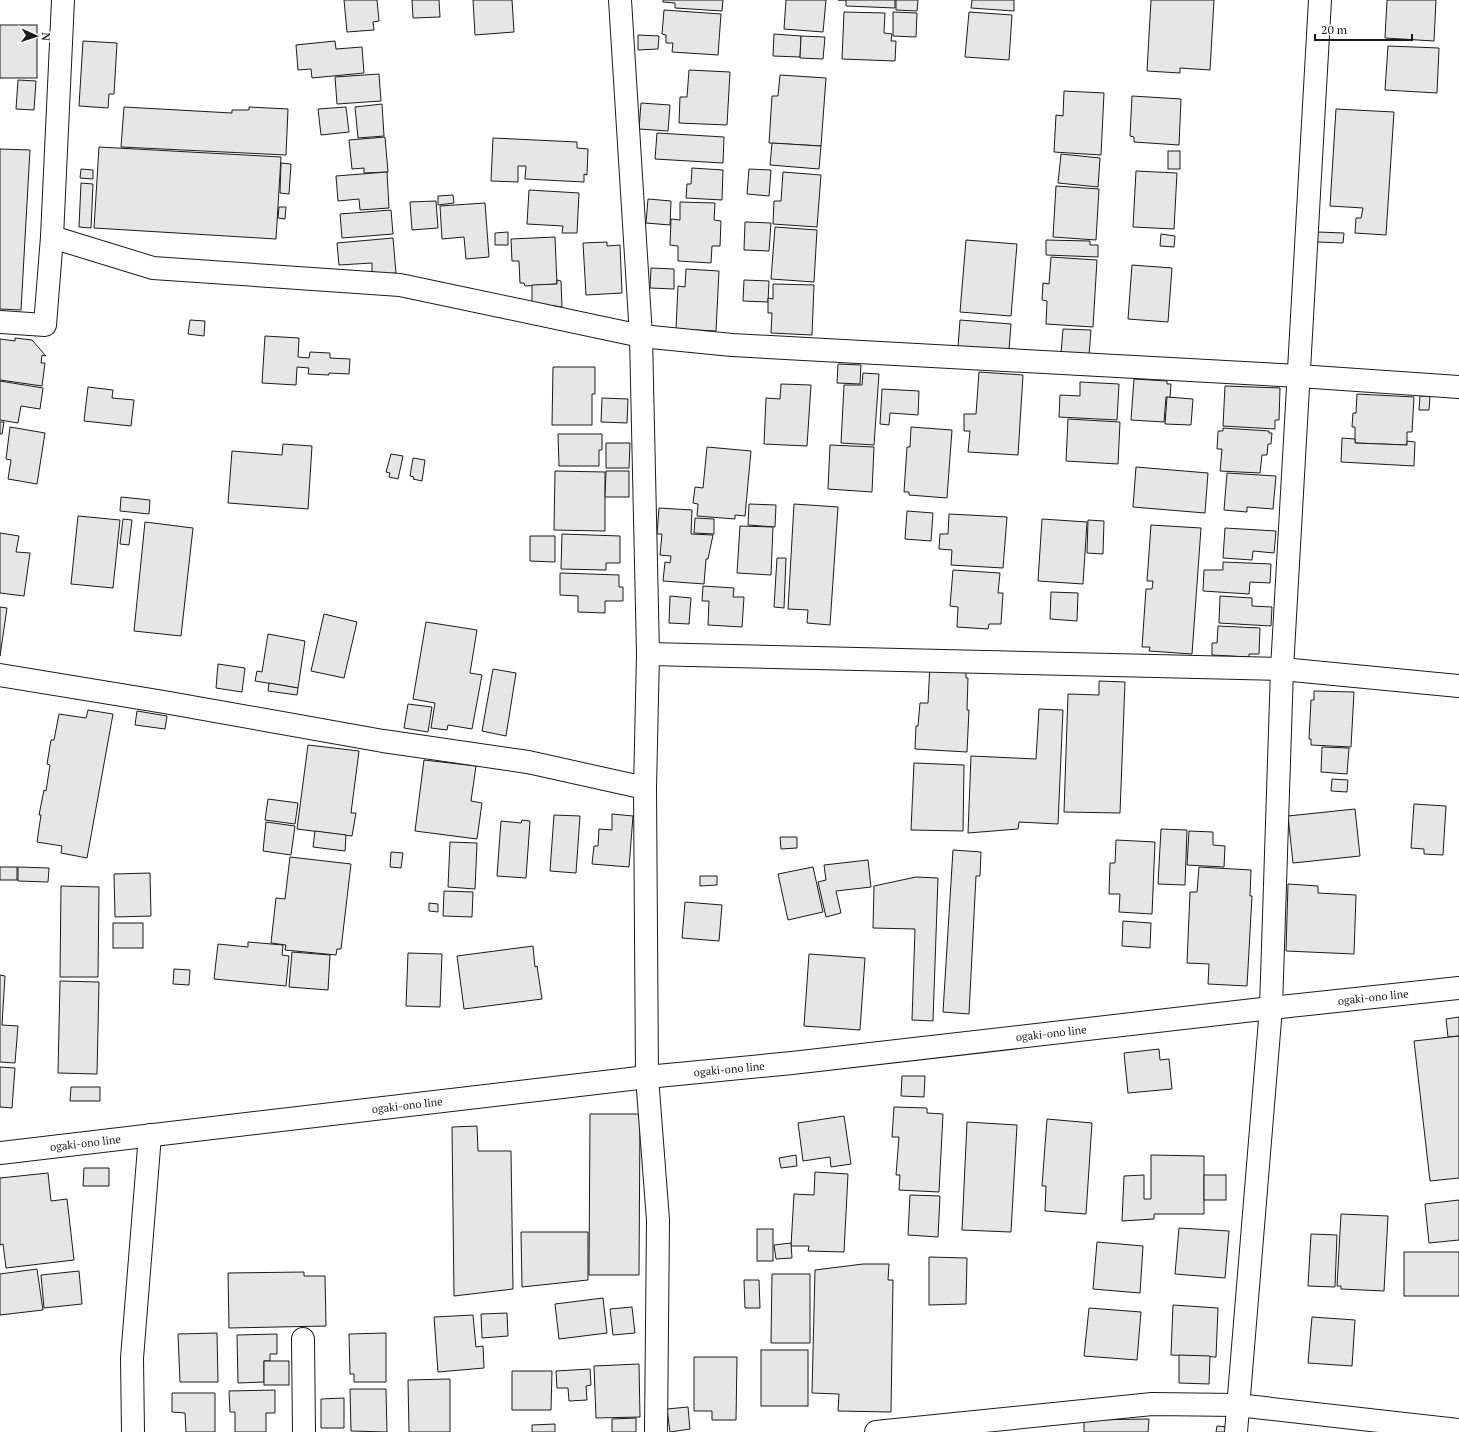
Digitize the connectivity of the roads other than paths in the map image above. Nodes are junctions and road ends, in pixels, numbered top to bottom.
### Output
1 (63, 0) edge
2 (620, 0) edge
3 (1320, 0) edge
4 (52, 238) junction
5 (0, 322) edge
6 (641, 336) junction
7 (1299, 376) junction
8 (1459, 387) edge
9 (648, 654) junction
10 (1282, 669) junction
11 (0, 675) edge
12 (1459, 686) edge
13 (645, 788) junction
14 (1459, 988) edge
15 (1271, 1008) junction
16 (647, 1077) junction
17 (150, 1135) junction
18 (0, 1153) edge
19 (303, 1339) dead end
20 (1237, 1405) junction
21 (925, 1429) edge
22 (1459, 1430) edge
23 (133, 1432) edge
24 (304, 1432) edge
25 (656, 1432) edge
26 (876, 1432) edge
27 (1236, 1432) edge

1 - 4 street
2 - 6 street
3 - 7 street
4 - 5 street
4 - 6 street
6 - 7 street
6 - 9 street
7 - 8 street
7 - 10 street
9 - 10 street
9 - 13 street
10 - 12 street
10 - 15 street
11 - 13 street
13 - 16 street
14 - 15 street, ogaki-ono line
15 - 16 street, ogaki-ono line
15 - 20 street
16 - 17 street, ogaki-ono line
16 - 25 street
17 - 18 street, ogaki-ono line
17 - 23 street
19 - 24 street
20 - 21 street
20 - 22 street
20 - 27 street
21 - 26 street

